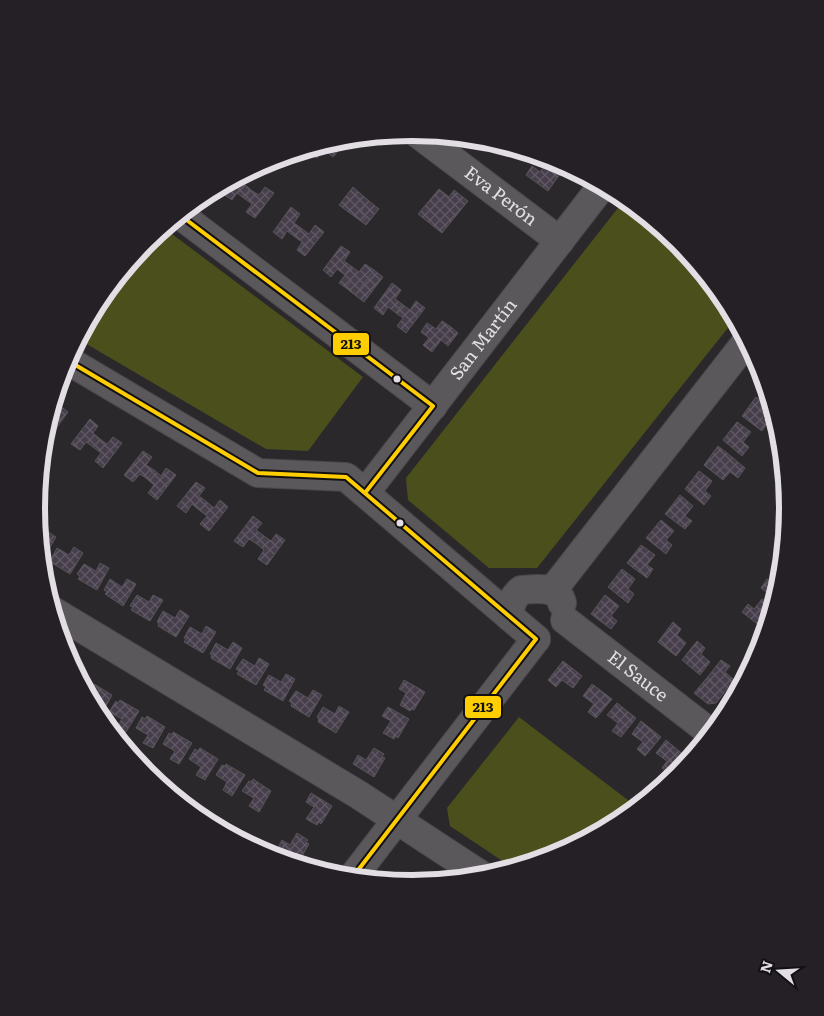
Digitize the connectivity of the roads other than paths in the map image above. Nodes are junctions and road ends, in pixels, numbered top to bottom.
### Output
1 (429, 142) edge
2 (598, 191) edge
3 (187, 219) edge
4 (560, 241) junction
5 (742, 348) edge
6 (75, 364) edge
7 (433, 406) junction
8 (365, 493) junction
9 (552, 591) junction
10 (61, 616) edge
11 (510, 617) junction
12 (565, 620) junction
13 (536, 639) junction
14 (705, 729) edge
15 (397, 819) junction
16 (473, 870) edge
17 (357, 871) edge

1 - 4 street, Eva Perón
2 - 4 street, San Martín
3 - 7 street
4 - 7 street, San Martín
5 - 9 street
6 - 8 street
7 - 8 street, San Martín
8 - 11 street
9 - 11 street
9 - 12 street
10 - 15 street
11 - 13 street
12 - 13 street
12 - 14 street, El Sauce
13 - 15 street
15 - 16 street
15 - 17 street

